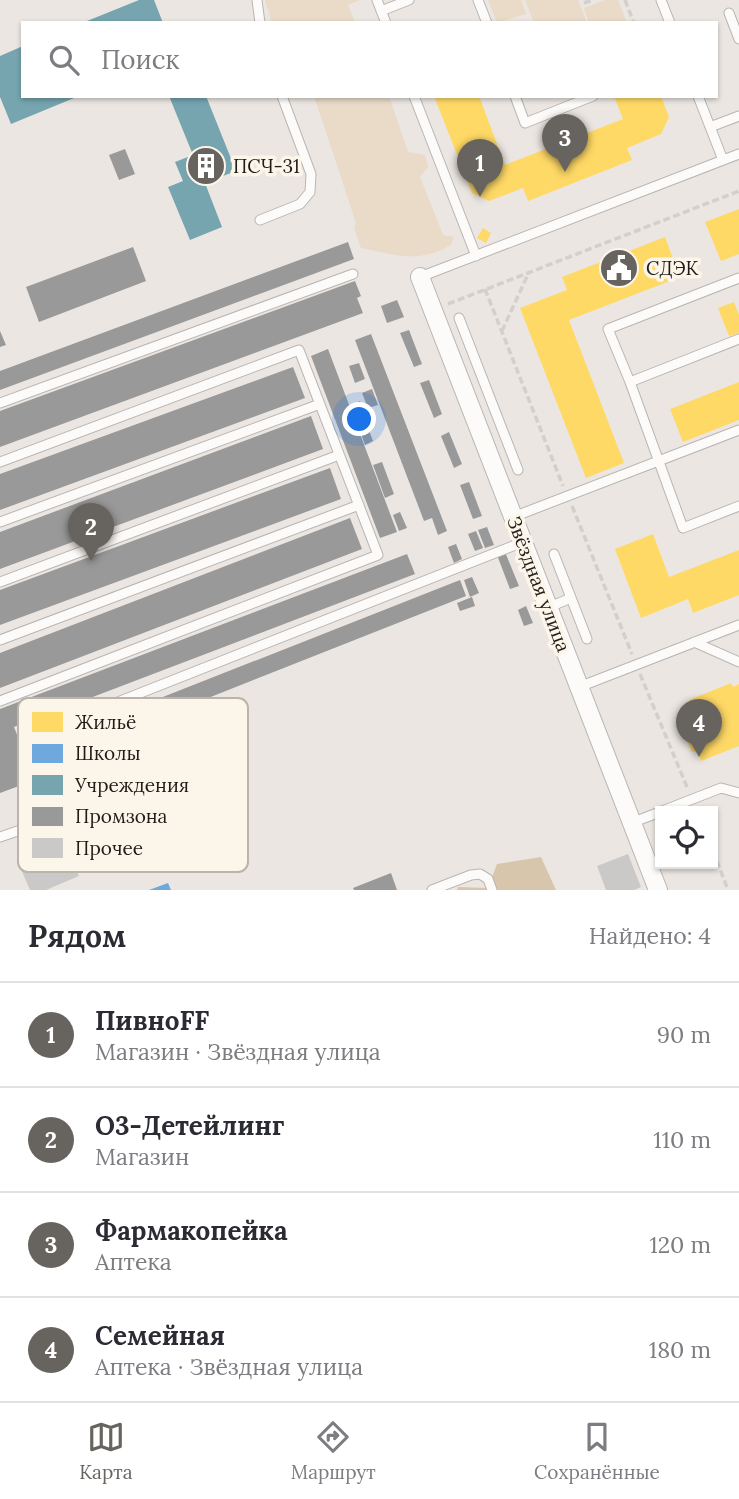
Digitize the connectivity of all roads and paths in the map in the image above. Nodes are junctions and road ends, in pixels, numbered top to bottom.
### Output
1 (257, 0) edge
2 (377, 0) edge
3 (409, 0) edge
4 (478, 0) edge
5 (592, 0) edge
6 (625, 0) edge
7 (661, 0) edge
8 (584, 3) dead end
9 (381, 11) junction
10 (729, 13) dead end
11 (260, 21) edge
12 (385, 21) edge
13 (486, 21) edge
14 (633, 21) edge
15 (669, 21) edge
16 (739, 39) edge
17 (283, 98) edge
18 (415, 98) edge
19 (516, 98) edge
20 (588, 98) edge
21 (699, 98) edge
22 (739, 116) edge
23 (710, 127) junction
24 (739, 154) edge
25 (723, 160) junction
26 (739, 191) edge
27 (261, 220) dead end
28 (476, 256) junction
29 (529, 272) junction
30 (353, 274) dead end
31 (420, 277) joint
32 (739, 278) edge
33 (485, 289) junction
34 (432, 309) junction
35 (459, 318) dead end
36 (502, 332) junction
37 (739, 340) edge
38 (630, 382) junction
39 (489, 396) junction
40 (0, 403) edge
41 (320, 404) junction
42 (469, 404) junction
43 (739, 430) edge
44 (340, 455) junction
45 (0, 462) edge
46 (658, 462) junction
47 (518, 470) dead end
48 (568, 497) junction
49 (359, 505) junction
50 (739, 506) edge
51 (513, 517) junction
52 (0, 523) edge
53 (523, 542) junction
54 (554, 554) dead end
55 (0, 582) edge
56 (571, 598) junction
57 (547, 608) junction
58 (739, 625) edge
59 (587, 639) dead end
60 (0, 640) edge
61 (694, 642) junction
62 (739, 662) edge
63 (636, 664) junction
64 (579, 687) junction
65 (128, 698) edge
66 (0, 701) edge
67 (739, 793) edge
68 (692, 799) junction
69 (675, 806) edge
70 (655, 814) edge
71 (631, 823) junction
72 (18, 831) edge
73 (0, 837) edge
74 (718, 864) edge
75 (432, 890) edge
76 (492, 890) edge
77 (658, 890) edge
78 (728, 890) edge

1 - 11 lane
2 - 9 lane
3 - 9 lane
4 - 13 lane
5 - 8 path
6 - 14 path
7 - 15 lane
9 - 12 lane
10 - 16 lane
17 - 27 lane
18 - 28 lane
19 - 20 lane
21 - 23 lane
22 - 23 lane
23 - 25 lane
24 - 25 lane
25 - 28 lane
26 - 29 path
28 - 31 lane
29 - 33 path
29 - 36 path
30 - 40 lane
31 - 34 street, Звёздная улица
32 - 38 lane
33 - 34 path
33 - 36 path
34 - 42 street, Звёздная улица
35 - 39 lane
36 - 48 path
37 - 38 lane
38 - 46 lane
39 - 42 lane
39 - 47 lane
41 - 44 lane
41 - 45 lane
41 - 52 lane
42 - 51 street, Звёздная улица
43 - 46 lane
44 - 49 lane
44 - 55 lane
46 - 48 lane
46 - 50 lane
48 - 51 lane
48 - 63 path
49 - 60 lane
49 - 66 lane
51 - 53 street, Звёздная улица
53 - 57 street, Звёздная улица
53 - 65 lane
54 - 56 lane
56 - 57 lane
56 - 59 lane
57 - 64 street, Звёздная улица
58 - 61 lane
61 - 62 lane
61 - 63 lane
63 - 64 lane
63 - 68 path
64 - 71 street, Звёздная улица
67 - 68 lane
68 - 69 lane
70 - 71 lane
71 - 77 street, Звёздная улица
72 - 73 lane
74 - 78 path
75 - 76 lane

